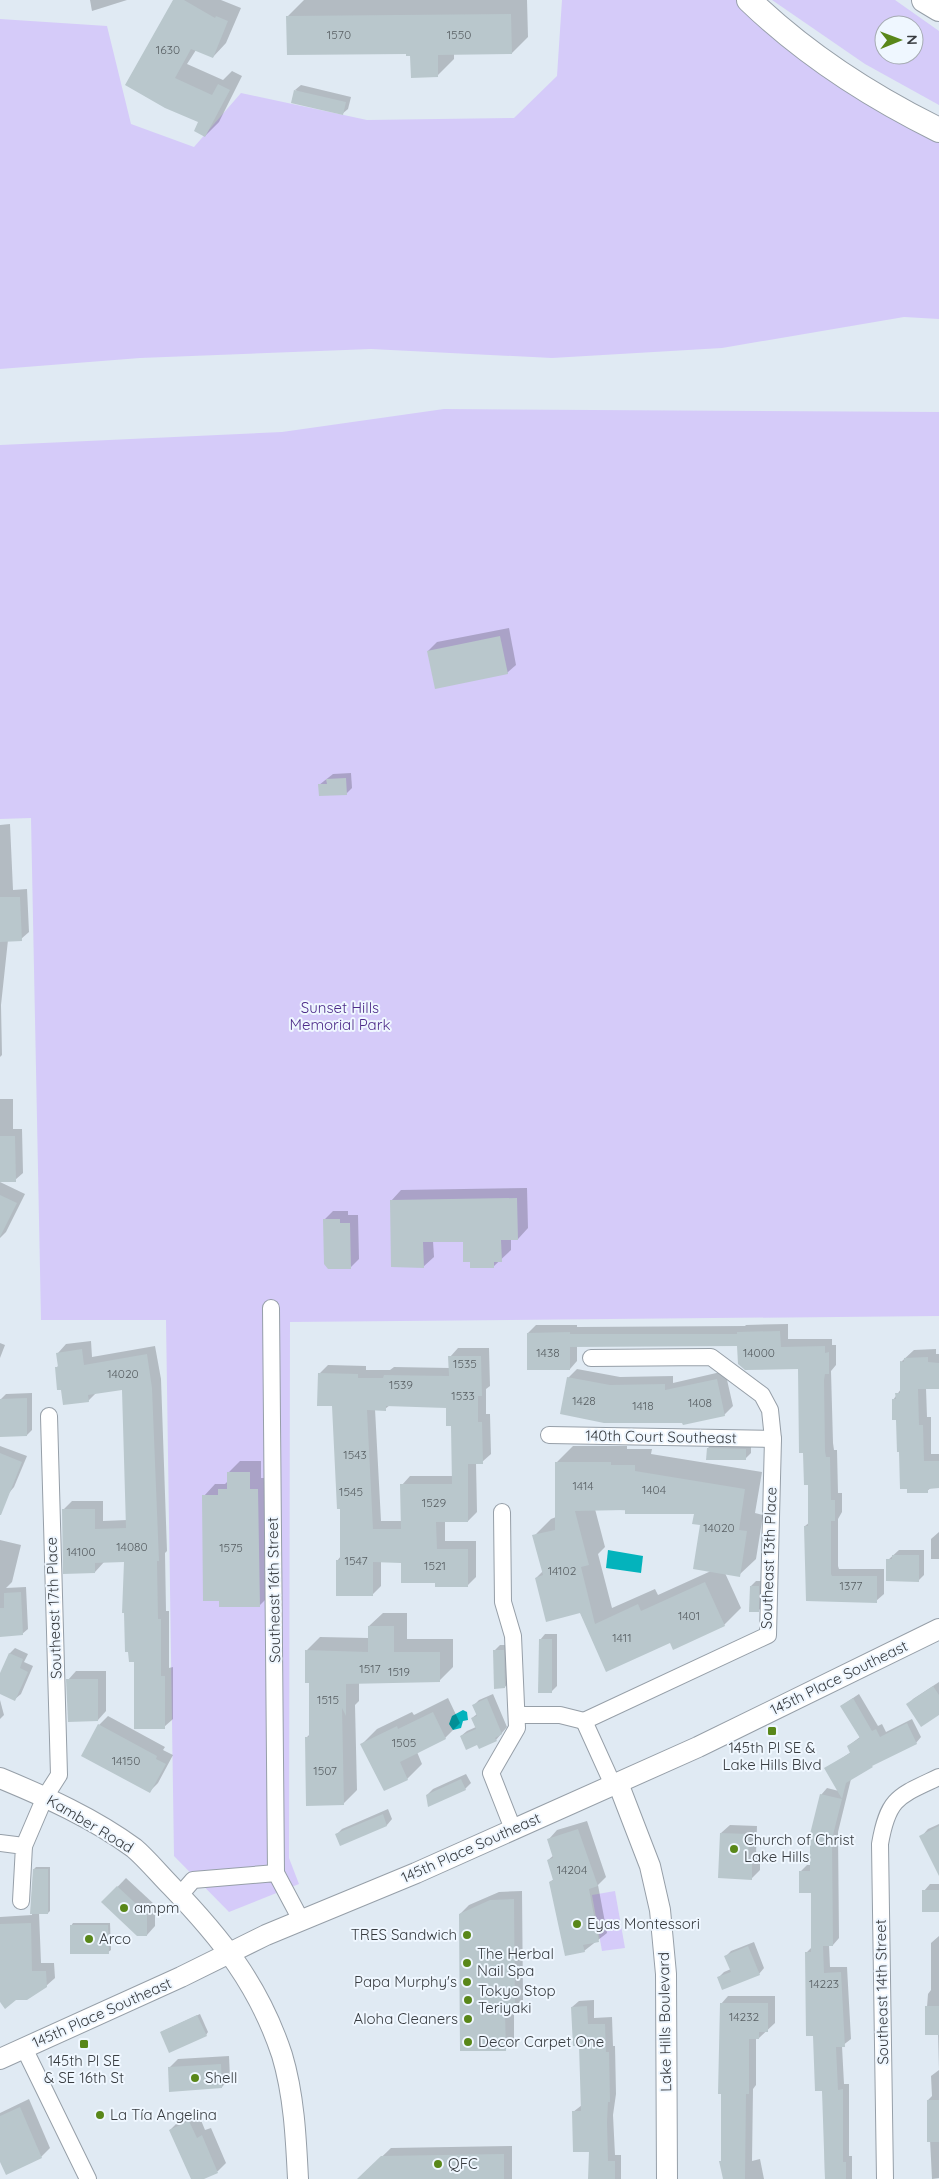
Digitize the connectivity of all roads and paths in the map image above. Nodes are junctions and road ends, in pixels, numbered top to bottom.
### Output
1 (749, 0) edge
2 (924, 0) edge
3 (939, 9) edge
4 (939, 130) edge
5 (271, 1308) dead end
6 (591, 1358) dead end
7 (50, 1416) dead end
8 (549, 1436) dead end
9 (773, 1439) junction
10 (502, 1512) dead end
11 (939, 1629) edge
12 (516, 1715) junction
13 (584, 1721) junction
14 (939, 1776) edge
15 (0, 1778) edge
16 (616, 1784) junction
17 (46, 1797) junction
18 (513, 1829) junction
19 (0, 1843) edge
20 (24, 1846) junction
21 (276, 1873) junction
22 (180, 1895) junction
23 (21, 1902) dead end
24 (301, 1920) junction
25 (229, 1953) junction
26 (24, 2048) junction
27 (0, 2059) edge
28 (88, 2179) edge
29 (298, 2179) edge
30 (667, 2179) edge
31 (885, 2179) edge

1 - 4 main road
2 - 3 main road
5 - 21 street, Southeast 16th Street
6 - 9 street, Southeast 13th Place
7 - 17 street, Southeast 17th Place
8 - 9 street, 140th Court Southeast
9 - 13 street, Southeast 13th Place
10 - 12 street
11 - 16 street, 145th Place Southeast
12 - 13 street
12 - 18 street
13 - 16 street
14 - 31 street, Southeast 14th Street
15 - 17 street, Kamber Road
16 - 18 street, 145th Place Southeast
16 - 30 street, Lake Hills Boulevard
17 - 20 street, Southeast 17th Place
17 - 22 street, Kamber Road
18 - 24 street, 145th Place Southeast
19 - 20 street
20 - 23 street
21 - 22 street
21 - 24 street
22 - 25 street, Kamber Road
24 - 25 street, 145th Place Southeast
25 - 26 street, 145th Place Southeast
25 - 29 street
26 - 27 street, 145th Place Southeast
26 - 28 street

